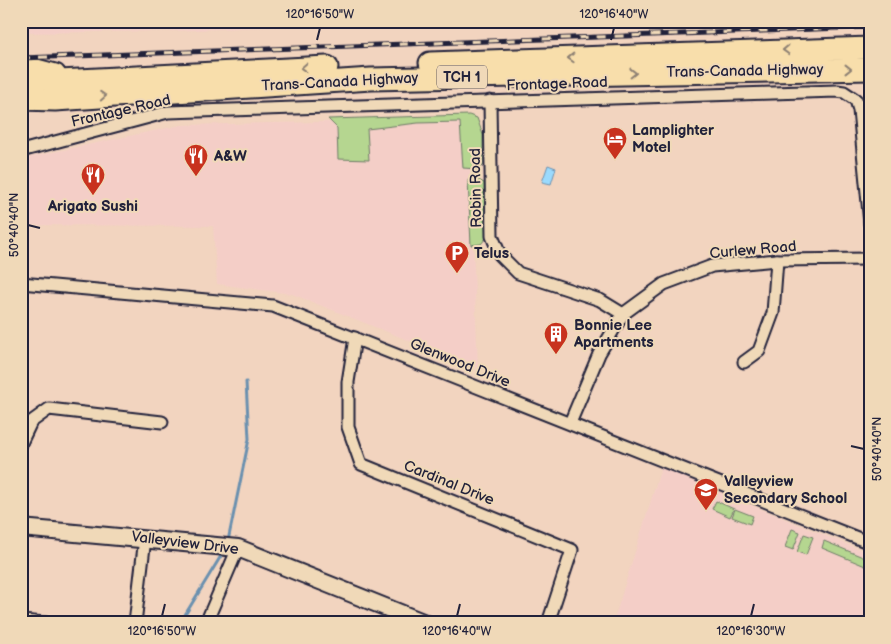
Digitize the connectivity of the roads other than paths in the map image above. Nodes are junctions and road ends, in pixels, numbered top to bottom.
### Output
1 (870, 48) edge
2 (21, 66) edge
3 (870, 69) edge
4 (75, 80) junction
5 (21, 83) edge
6 (21, 99) edge
7 (55, 100) junction
8 (490, 101) junction
9 (21, 112) edge
10 (21, 151) edge
11 (870, 224) edge
12 (870, 259) edge
13 (777, 260) junction
14 (21, 284) edge
15 (623, 314) junction
16 (355, 338) junction
17 (744, 362) dead end
18 (162, 422) dead end
19 (570, 423) junction
20 (21, 443) edge
21 (21, 528) edge
22 (145, 538) junction
23 (870, 543) edge
24 (238, 548) junction
25 (21, 621) edge
26 (46, 623) edge
27 (135, 623) edge
28 (206, 623) edge
29 (426, 623) edge
30 (548, 623) edge

1 -> 4 highway, Trans-Canada Highway / TCH 1
2 - 4 highway
7 -> 3 highway, Trans-Canada Highway / TCH 1
4 - 5 highway, Trans-Canada Highway / TCH 1
6 - 7 highway, Trans-Canada Highway / TCH 1
7 - 9 highway
8 - 10 street, Frontage Road
8 - 11 street, Frontage Road
8 - 15 street, Robin Road
12 - 13 street, Curlew Road
13 - 15 street, Curlew Road
13 - 17 street
14 - 16 street, Glenwood Drive
15 - 19 street, Curlew Road
16 - 19 street, Glenwood Drive
16 - 30 street, Cardinal Drive
18 - 20 street
19 - 23 street, Glenwood Drive
21 - 22 street, Valleyview Drive
22 - 24 street, Valleyview Drive
22 - 27 street
24 - 28 street
24 - 29 street, Valleyview Drive
25 - 26 street

